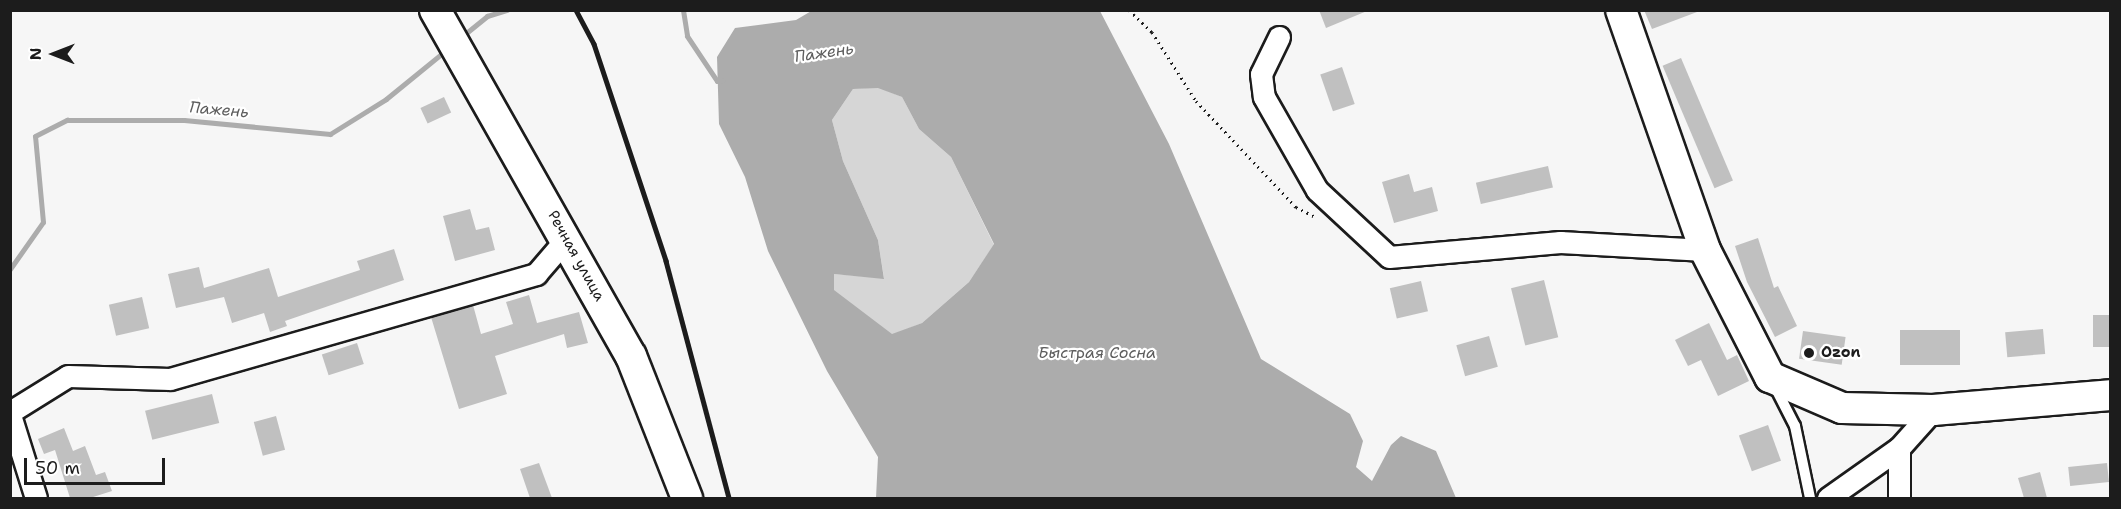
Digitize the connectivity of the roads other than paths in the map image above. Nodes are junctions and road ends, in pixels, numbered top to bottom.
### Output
1 (1621, 10) edge
2 (439, 18) edge
3 (1279, 37) dead end
4 (567, 238) junction
5 (1705, 250) junction
6 (1770, 377) junction
7 (2110, 395) edge
8 (1933, 410) junction
9 (10, 414) edge
10 (1899, 448) junction
11 (36, 498) edge
12 (687, 498) edge
13 (1810, 498) edge
14 (1828, 498) edge
15 (1899, 498) edge

1 - 5 street
2 - 4 street, Речная улица
3 - 5 street
4 - 9 street
4 - 12 street, Речная улица
5 - 6 street
6 - 8 street
6 - 13 lane
7 - 8 street
8 - 10 street
9 - 11 street
10 - 14 street
10 - 15 street

